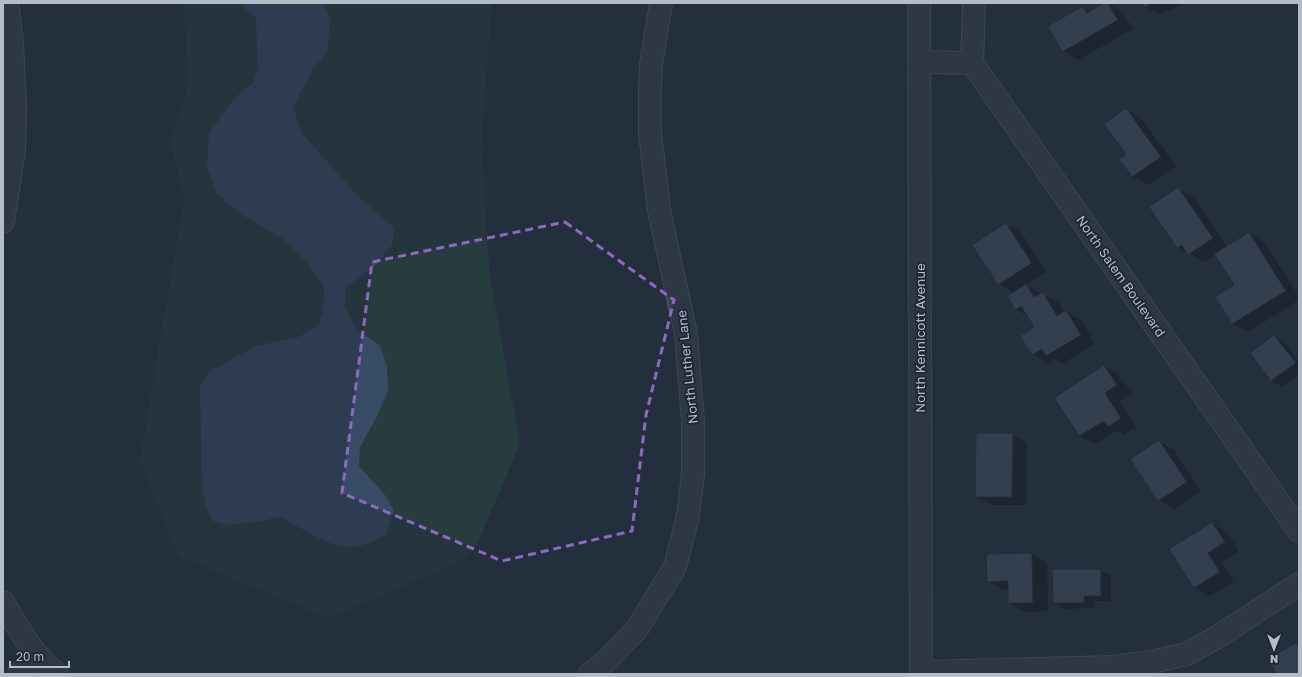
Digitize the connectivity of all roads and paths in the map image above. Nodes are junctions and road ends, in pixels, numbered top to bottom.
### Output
1 (6, 3) edge
2 (661, 3) edge
3 (919, 3) edge
4 (974, 3) edge
5 (920, 62) junction
6 (972, 63) junction
7 (3, 222) edge
8 (1299, 531) edge
9 (1299, 584) edge
10 (3, 602) edge
11 (37, 656) junction
12 (605, 670) edge
13 (921, 673) edge
14 (19, 674) edge
15 (57, 674) edge

1 - 7 street
2 - 12 street, North Luther Lane
3 - 5 street, North Kennicott Avenue
4 - 6 street
5 - 6 street
5 - 13 street, North Kennicott Avenue
6 - 8 street, North Salem Boulevard
9 - 13 street
10 - 11 street
11 - 14 street
11 - 15 street

